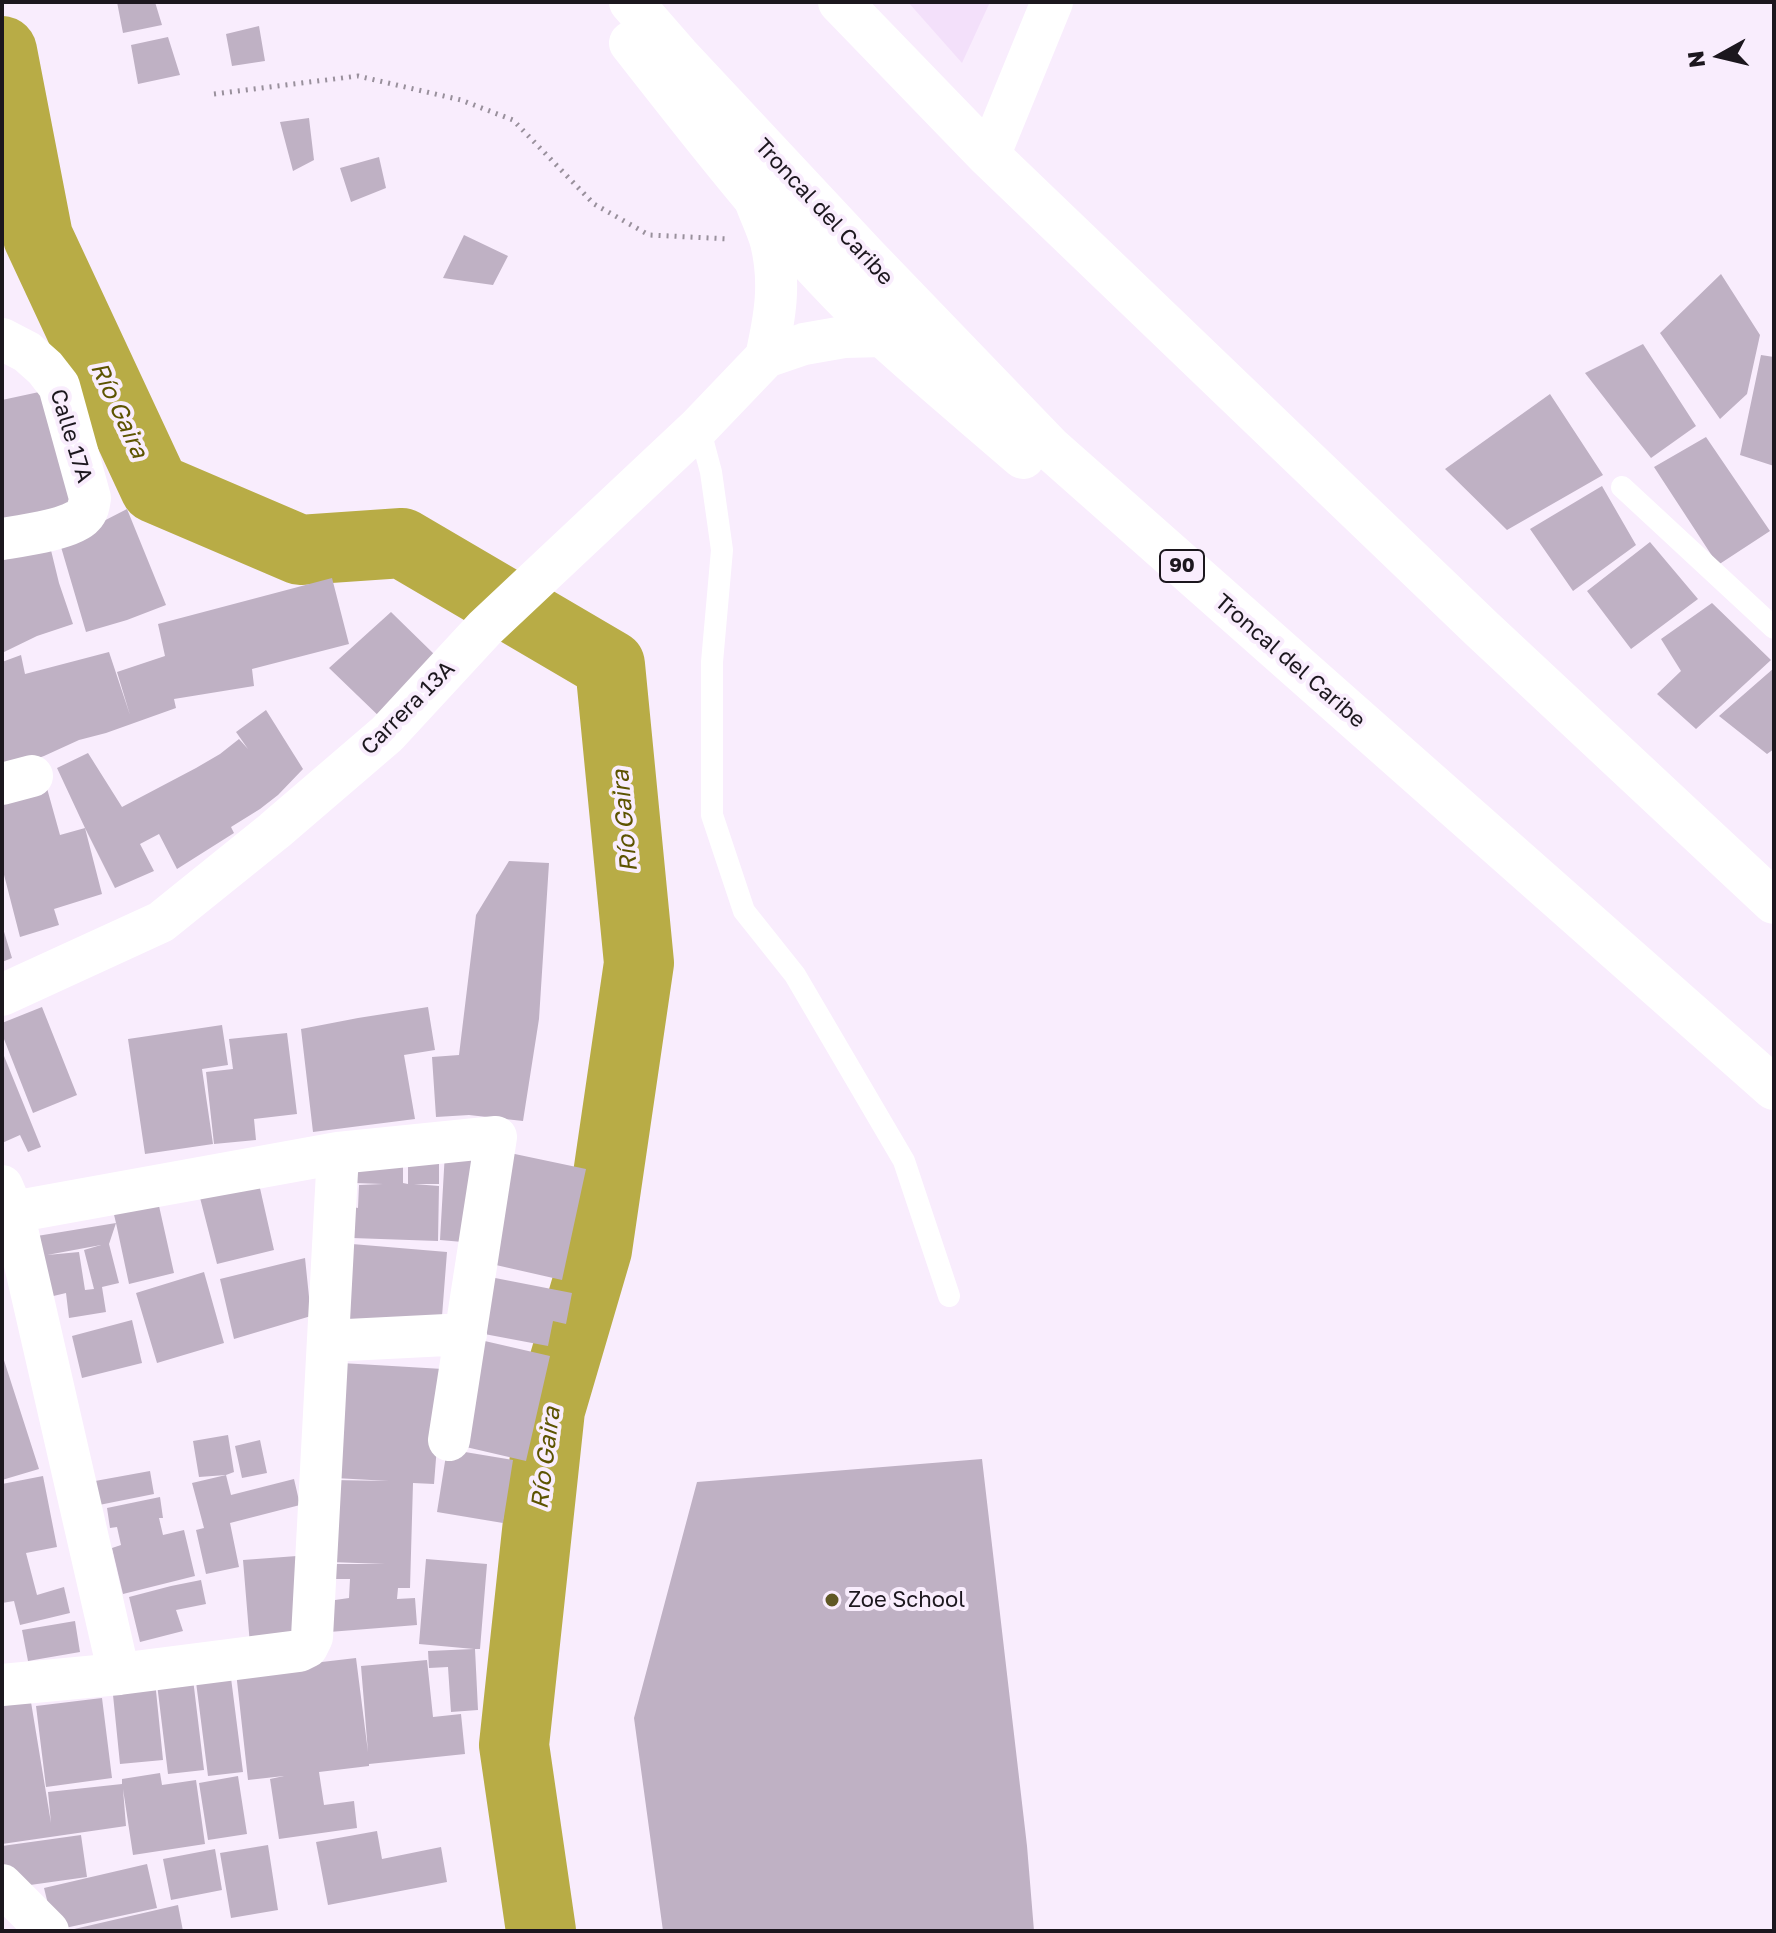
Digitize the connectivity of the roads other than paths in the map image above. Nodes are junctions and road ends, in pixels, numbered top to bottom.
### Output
1 (602, 2) edge
2 (631, 2) edge
3 (840, 2) edge
4 (1052, 2) edge
5 (989, 156) junction
6 (755, 200) junction
7 (884, 336) junction
8 (2, 339) edge
9 (766, 357) junction
10 (699, 427) junction
11 (1622, 487) dead end
12 (2, 539) edge
13 (1237, 614) junction
14 (1774, 628) edge
15 (1774, 902) edge
16 (2, 995) edge
17 (1774, 1088) edge
18 (338, 1153) junction
19 (6, 1205) edge
20 (949, 1296) dead end
21 (466, 1334) junction
22 (328, 1341) junction
23 (449, 1440) dead end
24 (119, 1674) junction
25 (2, 1685) edge
26 (2, 1885) edge
27 (48, 1931) edge

1 - 6 highway
2 - 13 highway, Troncal del Caribe / 90
3 - 5 highway
4 - 5 street
5 - 15 highway
6 - 7 highway
6 - 9 street
7 - 9 street
7 - 13 highway
8 - 12 street, Calle 17A
9 - 10 street, Carrera 13A
10 - 16 street, Carrera 13A
10 - 20 lane
11 - 14 lane
13 - 17 highway, Troncal del Caribe / 90
18 - 19 street
18 - 21 street
18 - 22 street
19 - 24 street
21 - 22 street
21 - 23 street
22 - 24 street
24 - 25 street
26 - 27 street

